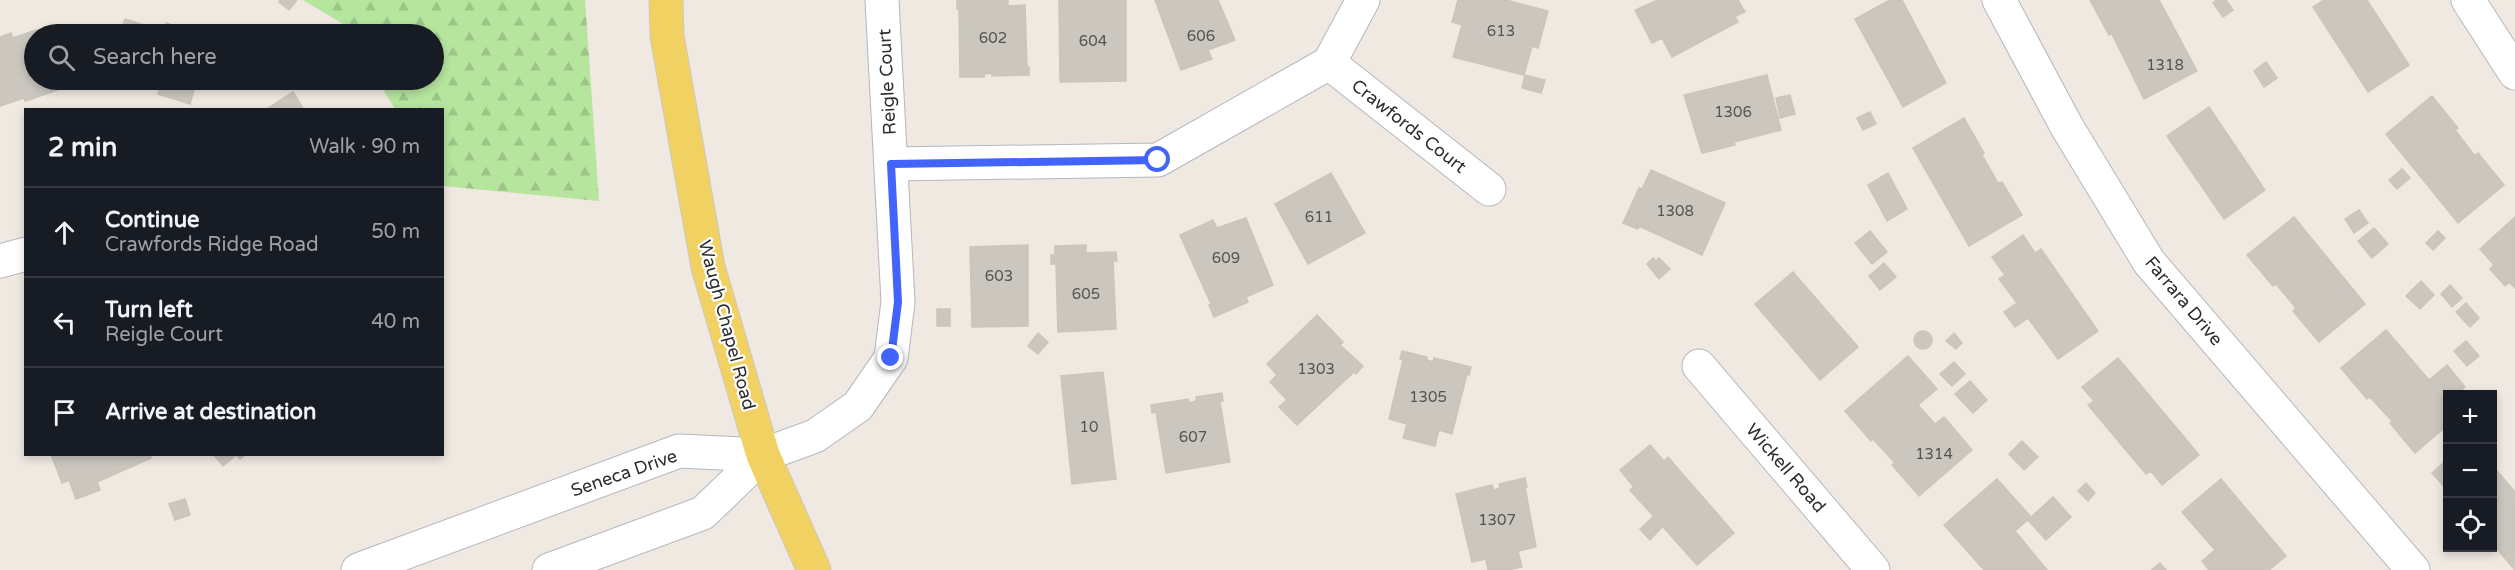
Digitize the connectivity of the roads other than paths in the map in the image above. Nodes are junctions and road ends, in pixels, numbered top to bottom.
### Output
1 (666, 0) edge
2 (882, 0) edge
3 (1363, 0) edge
4 (1999, 0) edge
5 (2468, 0) edge
6 (1329, 63) junction
7 (2515, 73) edge
8 (891, 164) junction
9 (1489, 189) dead end
10 (24, 255) edge
11 (0, 261) edge
12 (1699, 366) dead end
13 (763, 455) junction
14 (358, 570) edge
15 (549, 570) edge
16 (814, 570) edge
17 (1873, 570) edge
18 (2413, 570) edge

1 - 13 main road, Waugh Chapel Road
2 - 8 street, Reigle Court
3 - 6 street
4 - 18 street, Farrara Drive
5 - 7 street
6 - 8 street
6 - 9 street, Crawfords Court
8 - 13 street, Reigle Court
10 - 11 street
12 - 17 street, Wickell Road
13 - 14 street, Seneca Drive
13 - 15 street
13 - 16 main road, Waugh Chapel Road

